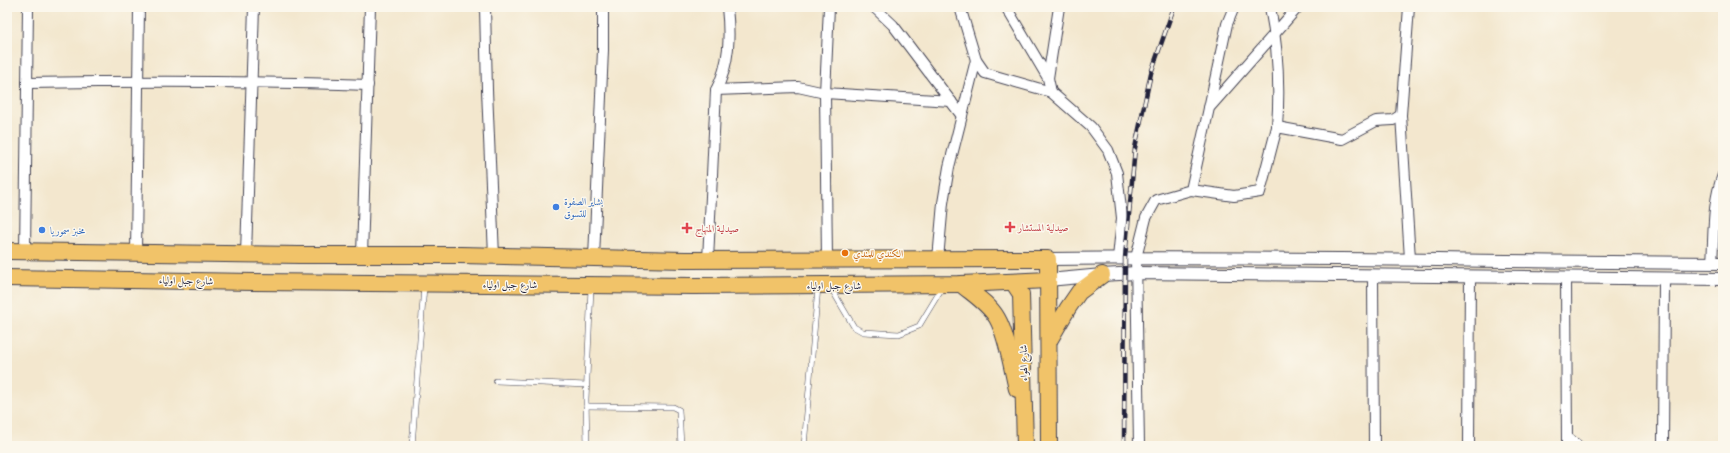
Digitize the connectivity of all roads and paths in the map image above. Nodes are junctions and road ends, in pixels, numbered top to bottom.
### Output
1 (28, 7) edge
2 (139, 7) edge
3 (254, 7) edge
4 (370, 7) edge
5 (485, 7) edge
6 (603, 7) edge
7 (727, 7) edge
8 (829, 7) edge
9 (874, 7) edge
10 (960, 7) edge
11 (1006, 7) edge
12 (1059, 7) edge
13 (1234, 7) edge
14 (1270, 7) edge
15 (1298, 7) edge
16 (1409, 7) edge
17 (1275, 32) junction
18 (976, 60) junction
19 (1048, 78) junction
20 (137, 81) junction
21 (252, 81) junction
22 (27, 83) junction
23 (368, 85) junction
24 (716, 90) junction
25 (1051, 92) junction
26 (825, 93) junction
27 (951, 101) junction
28 (1209, 108) junction
29 (1400, 115) junction
30 (962, 116) junction
31 (1277, 127) junction
32 (1723, 175) edge
33 (1191, 190) junction
34 (7, 251) edge
35 (25, 251) junction
36 (136, 252) junction
37 (246, 254) junction
38 (362, 255) junction
39 (494, 256) junction
40 (594, 258) junction
41 (1118, 258) junction
42 (1136, 258) junction
43 (827, 259) junction
44 (938, 259) junction
45 (1015, 259) junction
46 (1048, 259) junction
47 (1410, 259) junction
48 (708, 260) junction
49 (1718, 263) edge
50 (1136, 273) junction
51 (1102, 275) junction
52 (1373, 275) junction
53 (1470, 276) junction
54 (7, 278) edge
55 (1566, 278) junction
56 (1664, 279) junction
57 (1723, 279) edge
58 (1048, 280) junction
59 (1013, 282) junction
60 (425, 284) junction
61 (944, 284) junction
62 (960, 284) junction
63 (592, 285) junction
64 (823, 286) junction
65 (1049, 341) junction
66 (496, 381) dead end
67 (586, 384) junction
68 (586, 406) junction
69 (1024, 415) junction
70 (1568, 442) edge
71 (412, 446) edge
72 (587, 446) edge
73 (681, 446) edge
74 (804, 446) edge
75 (1025, 446) edge
76 (1049, 446) edge
77 (1139, 446) edge
78 (1374, 446) edge
79 (1469, 446) edge
80 (1578, 446) edge
81 (1663, 446) edge

1 - 22 street
2 - 20 street
3 - 21 street
4 - 23 street
5 - 39 street
6 - 40 street
7 - 24 street
8 - 26 street
9 - 27 street
10 - 18 street
11 - 19 street
12 - 19 street
13 - 28 street
14 - 17 street
15 - 17 street
16 - 29 street
17 - 28 street
17 - 31 street
18 - 25 street
18 - 30 street
19 - 25 street
20 - 21 street
20 - 22 street
20 - 36 street
21 - 23 street
21 - 37 street
22 - 35 street
23 - 38 street
24 - 26 street
24 - 48 street
25 - 41 street
26 - 27 street
26 - 43 street
27 - 30 street
28 - 33 street
29 - 31 street
29 - 47 street
30 - 44 street
31 - 33 street
32 - 49 street
33 - 42 street
34 - 35 highway
35 - 36 highway
36 - 37 highway
37 - 38 highway
38 - 39 highway
39 - 40 highway
40 - 48 highway
41 - 42 street
41 - 46 street
42 - 47 street
42 - 50 street
43 - 44 highway
43 - 48 highway
44 - 45 highway
45 - 46 highway
45 - 59 highway
46 - 58 highway
47 - 49 street
50 - 51 street
50 - 52 street
50 - 77 street
51 - 58 street
51 - 65 highway
52 - 53 street
52 - 78 street
53 - 55 street
53 - 79 street
54 - 60 highway, شارع جبل اولياء
55 - 56 street
55 - 70 street
56 - 57 street
56 - 81 street
58 - 59 highway, شارع جبل اولياء
58 - 65 highway
59 - 62 highway, شارع جبل اولياء
59 - 69 highway, شارع الهواء
60 - 63 highway, شارع جبل اولياء
60 - 71 lane
61 - 62 highway, شارع جبل اولياء
61 - 64 highway, شارع جبل اولياء
61 - 64 lane
62 - 69 highway
63 - 64 highway, شارع جبل اولياء
63 - 67 lane
64 - 74 lane
65 - 76 highway
66 - 67 lane
67 - 68 lane
68 - 72 lane
68 - 73 lane
69 - 75 highway, شارع الهواء
70 - 80 street

